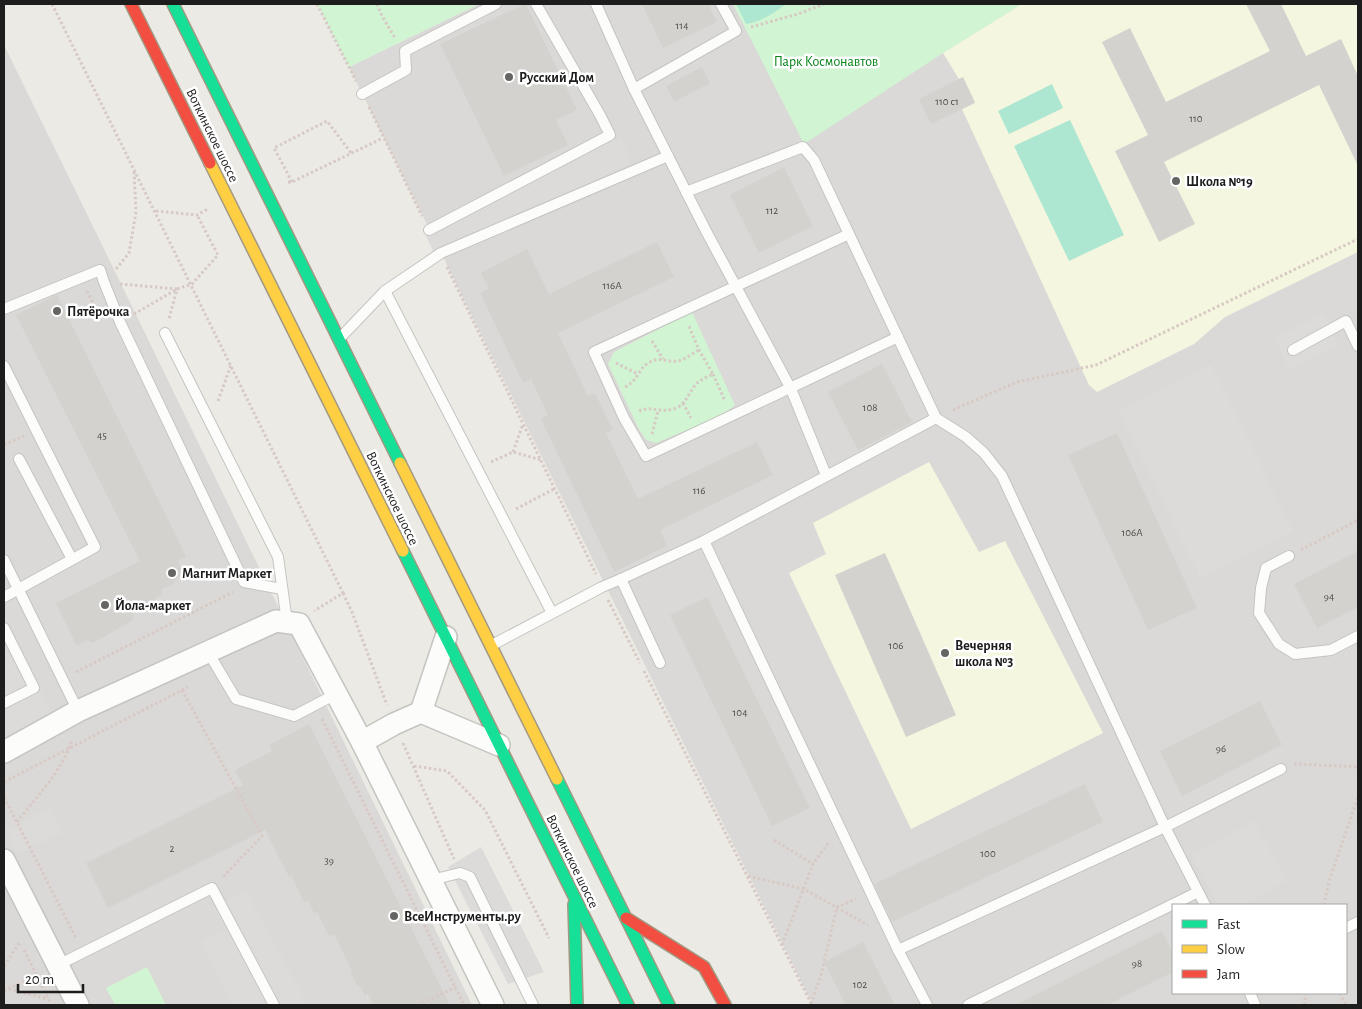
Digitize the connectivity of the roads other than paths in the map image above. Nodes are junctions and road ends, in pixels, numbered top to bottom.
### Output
1 (131, 4) edge
2 (174, 4) edge
3 (496, 4) edge
4 (536, 4) edge
5 (596, 4) edge
6 (721, 4) edge
7 (634, 89) junction
8 (362, 94) road end
9 (668, 156) junction
10 (686, 192) junction
11 (429, 230) road end
12 (850, 234) junction
13 (736, 286) junction
14 (384, 291) junction
15 (4, 309) edge
16 (165, 332) road end
17 (898, 337) junction
18 (339, 338) junction
19 (1358, 346) edge
20 (1293, 350) dead end
21 (4, 366) edge
22 (791, 389) junction
23 (936, 418) junction
24 (19, 459) dead end
25 (826, 475) junction
26 (704, 541) junction
27 (1289, 556) road end
28 (72, 559) junction
29 (4, 560) edge
30 (621, 579) junction
31 (18, 589) junction
32 (282, 589) junction
33 (4, 597) edge
34 (552, 613) junction
35 (293, 623) junction
36 (4, 628) edge
37 (1358, 636) edge
38 (446, 637) junction
39 (491, 646) junction
40 (208, 652) junction
41 (660, 663) dead end
42 (336, 694) junction
43 (4, 703) edge
44 (78, 711) junction
45 (421, 712) junction
46 (362, 742) junction
47 (499, 745) junction
48 (4, 752) edge
49 (1281, 769) road end
50 (1165, 827) junction
51 (4, 860) edge
52 (431, 880) junction
53 (1198, 892) junction
54 (574, 895) junction
55 (1174, 904) edge
56 (1204, 904) edge
57 (1172, 905) edge
58 (625, 918) junction
59 (898, 950) junction
60 (58, 965) junction
61 (78, 1005) edge
62 (274, 1005) edge
63 (493, 1005) edge
64 (533, 1005) edge
65 (577, 1005) edge
66 (628, 1005) edge
67 (669, 1005) edge
68 (726, 1005) edge
69 (927, 1005) edge
70 (968, 1005) edge

1 - 38 main road, Воткинское шоссе
2 - 18 main road, Воткинское шоссе
3 - 8 lane
4 - 11 lane
5 - 7 lane
6 - 7 lane
7 - 9 lane
9 - 10 lane
9 - 14 lane
10 - 12 lane
10 - 13 lane
12 - 13 lane
12 - 17 lane
13 - 22 lane
13 - 22 lane
14 - 18 lane
14 - 34 lane
15 - 32 lane
16 - 32 lane
17 - 22 lane
17 - 23 lane
18 - 39 main road, Воткинское шоссе
19 - 20 lane
21 - 28 lane
22 - 25 lane
23 - 25 lane
23 - 50 lane
24 - 28 lane
25 - 26 lane
26 - 30 lane
26 - 59 lane
27 - 37 lane
28 - 31 lane
29 - 31 lane
30 - 34 lane
30 - 41 lane
31 - 33 lane
31 - 44 lane
32 - 35 lane
34 - 39 lane
35 - 40 street
35 - 42 street
36 - 43 lane
38 - 45 street
38 - 47 main road, Воткинское шоссе
39 - 58 main road, Воткинское шоссе
40 - 42 lane
40 - 44 street
42 - 46 street
44 - 48 street
45 - 46 street
45 - 47 street
46 - 52 street
47 - 54 main road, Воткинское шоссе
49 - 50 lane
50 - 53 lane
50 - 59 lane
51 - 60 street
52 - 63 street
52 - 64 lane
53 - 55 lane
53 - 56 lane
54 - 65 main road
54 - 66 main road, Воткинское шоссе
57 - 70 lane
58 - 67 main road, Воткинское шоссе
58 - 68 main road
59 - 69 lane
60 - 61 street
60 - 62 lane

